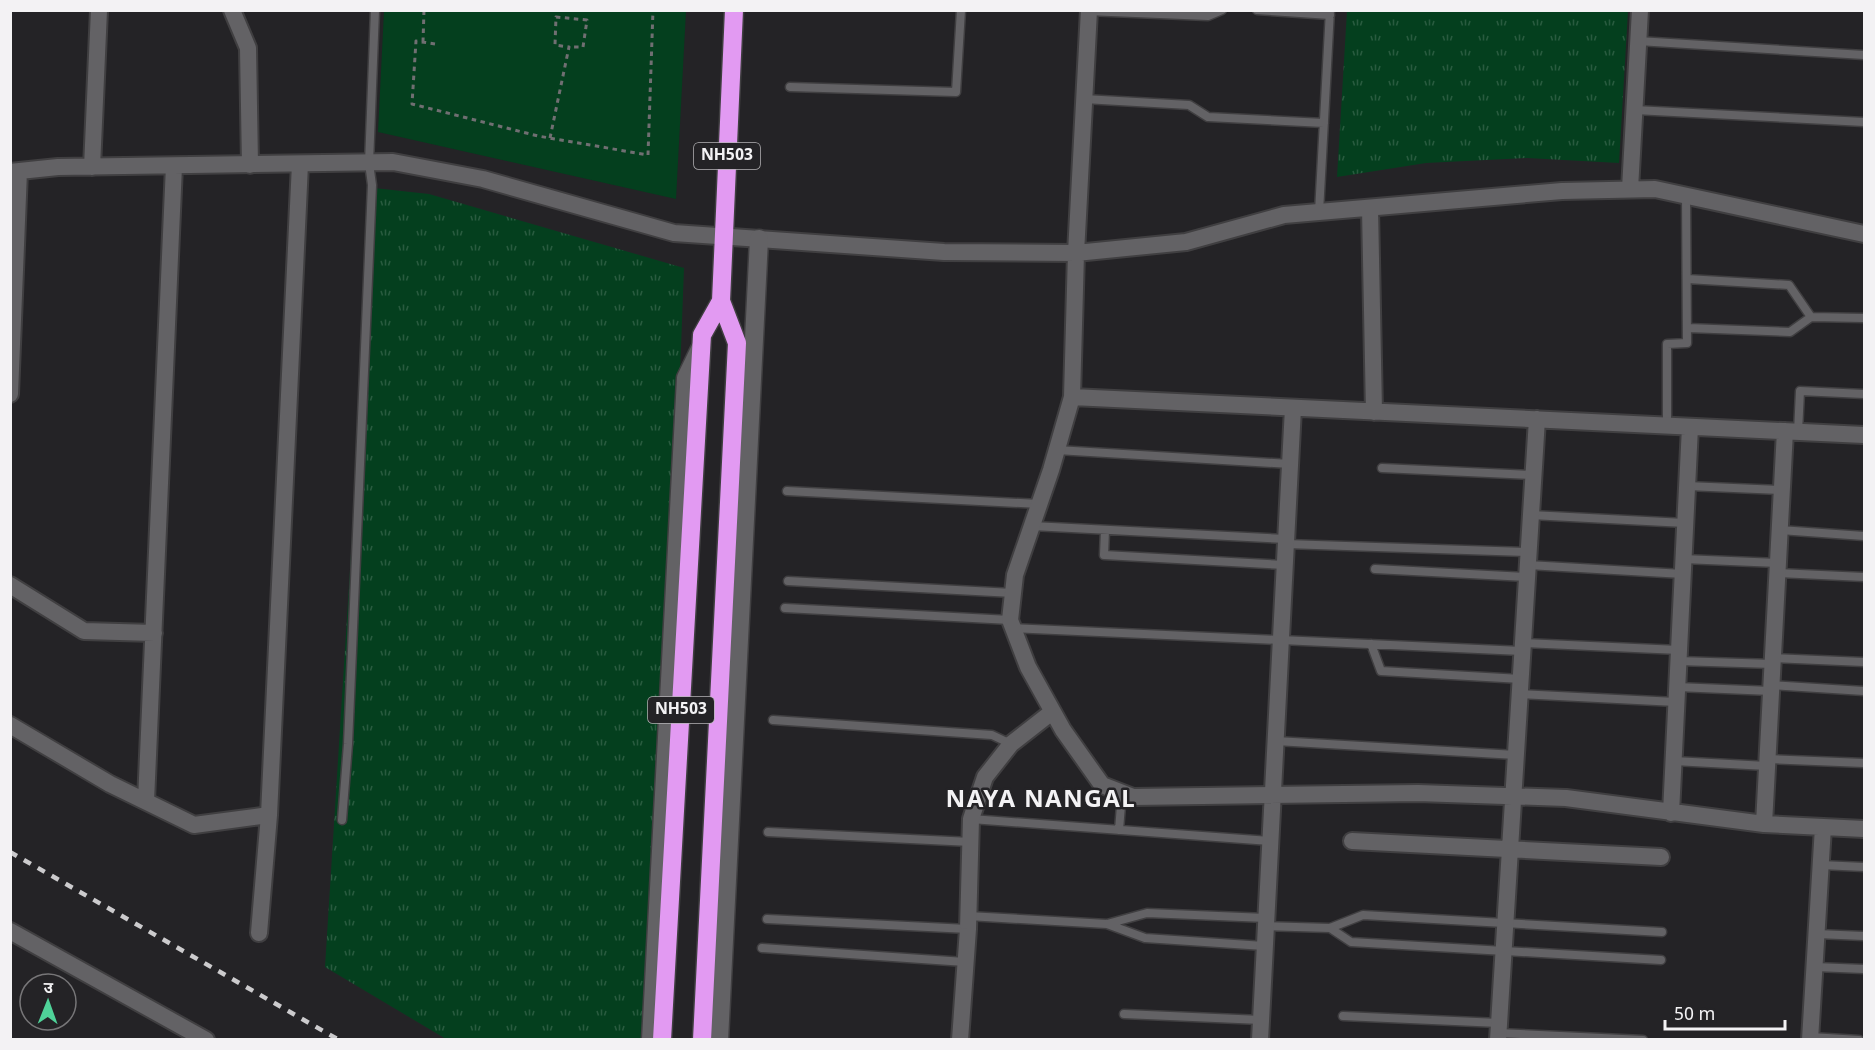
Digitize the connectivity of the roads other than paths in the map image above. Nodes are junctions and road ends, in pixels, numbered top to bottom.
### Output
1 (99, 10) edge
2 (232, 10) edge
3 (375, 10) edge
4 (734, 10) edge
5 (961, 10) edge
6 (1222, 10) edge
7 (1257, 10) edge
8 (1640, 10) edge
9 (1088, 11) edge
10 (1330, 13) edge
11 (1638, 41) junction
12 (1864, 55) edge
13 (790, 87) dead end
14 (1084, 99) junction
15 (1635, 110) junction
16 (1864, 122) edge
17 (1324, 123) junction
18 (369, 163) junction
19 (300, 164) junction
20 (250, 165) junction
21 (174, 166) junction
22 (92, 167) junction
23 (15, 172) edge
24 (1630, 189) junction
25 (1686, 195) junction
26 (1370, 208) junction
27 (1319, 212) junction
28 (1864, 234) edge
29 (723, 237) junction
30 (759, 239) junction
31 (1076, 253) junction
32 (1687, 279) junction
33 (722, 301) junction
34 (1811, 317) junction
35 (1864, 318) edge
36 (1688, 328) junction
37 (701, 346) junction
38 (737, 350) junction
39 (752, 377) junction
40 (10, 394) edge
41 (1864, 394) edge
42 (1072, 397) junction
43 (1293, 408) junction
44 (1374, 412) junction
45 (1537, 419) junction
46 (1667, 426) junction
47 (1690, 427) junction
48 (1792, 431) junction
49 (1864, 435) edge
50 (1057, 450) junction
51 (1290, 464) junction
52 (1382, 468) dead end
53 (1534, 475) junction
54 (1687, 486) junction
55 (1782, 490) junction
56 (787, 491) dead end
57 (1039, 504) junction
58 (1531, 514) junction
59 (1685, 523) junction
60 (1032, 526) junction
61 (1105, 530) junction
62 (1780, 530) junction
63 (1864, 536) edge
64 (1286, 542) junction
65 (1285, 565) junction
66 (1528, 565) junction
67 (1683, 566) junction
68 (1778, 568) junction
69 (1375, 569) dead end
70 (1864, 577) edge
71 (788, 581) dead end
72 (10, 585) edge
73 (1012, 593) junction
74 (785, 608) dead end
75 (1011, 624) junction
76 (154, 633) junction
77 (1281, 640) junction
78 (1371, 644) junction
79 (1523, 647) junction
80 (1679, 656) junction
81 (1773, 661) junction
82 (1864, 662) edge
83 (1520, 687) junction
84 (1771, 688) junction
85 (1864, 691) edge
86 (1677, 695) junction
87 (1053, 712) junction
88 (773, 720) dead end
89 (10, 725) edge
90 (1275, 741) junction
91 (1011, 744) junction
92 (1516, 755) junction
93 (1674, 761) junction
94 (1767, 763) junction
95 (1864, 763) edge
96 (1122, 793) junction
97 (1273, 795) junction
98 (1513, 796) junction
99 (146, 801) junction
100 (1671, 813) junction
101 (269, 815) junction
102 (971, 819) junction
103 (342, 820) dead end
104 (1764, 824) junction
105 (1823, 827) junction
106 (1864, 829) edge
107 (1119, 830) junction
108 (768, 832) dead end
109 (1270, 841) junction
110 (1352, 841) dead end
111 (970, 842) junction
112 (1510, 849) junction
113 (1661, 857) dead end
114 (1821, 865) junction
115 (1864, 867) edge
116 (767, 919) dead end
117 (1266, 922) junction
118 (1505, 922) junction
119 (968, 923) junction
120 (1107, 924) junction
121 (1330, 928) junction
122 (10, 931) edge
123 (1662, 932) dead end
124 (259, 933) dead end
125 (1817, 934) junction
126 (1864, 936) edge
127 (1264, 946) junction
128 (762, 948) dead end
129 (1503, 951) junction
130 (1661, 960) dead end
131 (965, 962) junction
132 (1815, 967) junction
133 (1864, 969) edge
134 (1124, 1014) dead end
135 (1343, 1016) dead end
136 (1261, 1020) junction
137 (1498, 1032) edge
138 (1811, 1038) edge
139 (206, 1040) edge
140 (651, 1040) edge
141 (662, 1040) edge
142 (702, 1040) edge
143 (719, 1040) edge
144 (960, 1040) edge
145 (1260, 1040) edge
146 (1643, 1040) edge
147 (1859, 1040) edge

1 - 22 street
2 - 20 street
3 - 18 lane
4 - 29 highway, NH503
5 - 13 lane
6 - 9 lane
7 - 10 lane
8 - 11 street
9 - 14 street
10 - 17 lane
11 - 12 lane
11 - 15 street
14 - 17 lane
14 - 31 street
15 - 16 lane
15 - 24 street
17 - 27 lane
18 - 19 street
18 - 29 street
18 - 103 lane
19 - 20 street
19 - 101 street
20 - 21 street
21 - 22 street
21 - 76 street
22 - 23 street
23 - 40 street
24 - 25 street
24 - 26 street
25 - 28 street
25 - 32 lane
26 - 27 street
26 - 44 street
27 - 31 street
29 - 30 street
29 - 33 highway, NH503
30 - 31 street
30 - 39 street
31 - 42 street
32 - 34 lane
32 - 36 lane
33 - 37 highway, NH503
33 - 38 highway, NH503
34 - 35 lane
34 - 36 lane
36 - 46 lane
37 - 140 street
37 - 141 highway, NH503
38 - 39 street
38 - 142 highway, NH503
39 - 143 street
41 - 48 lane
42 - 43 street
42 - 50 street
43 - 44 street
43 - 51 street
44 - 45 street
45 - 46 street
45 - 53 street
46 - 47 street
47 - 48 street
47 - 54 street
48 - 49 street
48 - 55 street
50 - 51 lane
50 - 57 street
51 - 64 street
52 - 53 lane
53 - 58 street
54 - 55 lane
54 - 59 street
55 - 62 street
56 - 57 lane
57 - 60 street
58 - 59 lane
58 - 66 street
59 - 67 street
60 - 61 lane
60 - 73 street
61 - 64 lane
61 - 65 lane
62 - 63 lane
62 - 68 street
64 - 65 street
64 - 66 lane
65 - 77 street
66 - 67 lane
66 - 69 lane
66 - 79 street
67 - 68 lane
67 - 80 street
68 - 70 lane
68 - 81 street
71 - 73 lane
72 - 76 street
73 - 75 street
74 - 75 lane
75 - 77 lane
75 - 87 street
76 - 99 street
77 - 78 lane
77 - 90 street
78 - 79 lane
78 - 83 lane
79 - 80 lane
79 - 83 street
80 - 81 lane
80 - 86 street
81 - 82 lane
81 - 84 street
83 - 86 lane
83 - 92 street
84 - 85 lane
84 - 86 lane
84 - 94 street
86 - 93 street
87 - 91 street
87 - 96 street
88 - 91 lane
89 - 99 street
90 - 92 lane
90 - 97 street
91 - 102 street
92 - 98 street
93 - 94 lane
93 - 100 street
94 - 95 lane
94 - 104 street
96 - 97 street
96 - 107 lane
97 - 98 street
97 - 109 street
98 - 100 street
98 - 112 street
99 - 101 street
100 - 104 street
101 - 124 street
102 - 107 lane
102 - 111 street
104 - 105 street
105 - 106 street
105 - 114 street
107 - 109 lane
108 - 111 lane
109 - 117 street
110 - 112 street
111 - 119 street
112 - 113 street
112 - 118 street
114 - 115 lane
114 - 125 street
116 - 119 lane
117 - 120 lane
117 - 121 lane
117 - 127 street
118 - 121 lane
118 - 123 lane
118 - 129 street
119 - 120 lane
119 - 131 street
120 - 127 lane
121 - 129 lane
122 - 139 street
125 - 126 lane
125 - 132 street
127 - 136 street
128 - 131 lane
129 - 130 lane
129 - 137 street
131 - 144 street
132 - 133 lane
132 - 138 street
134 - 136 lane
135 - 137 lane
136 - 145 street
137 - 146 lane
138 - 147 lane

